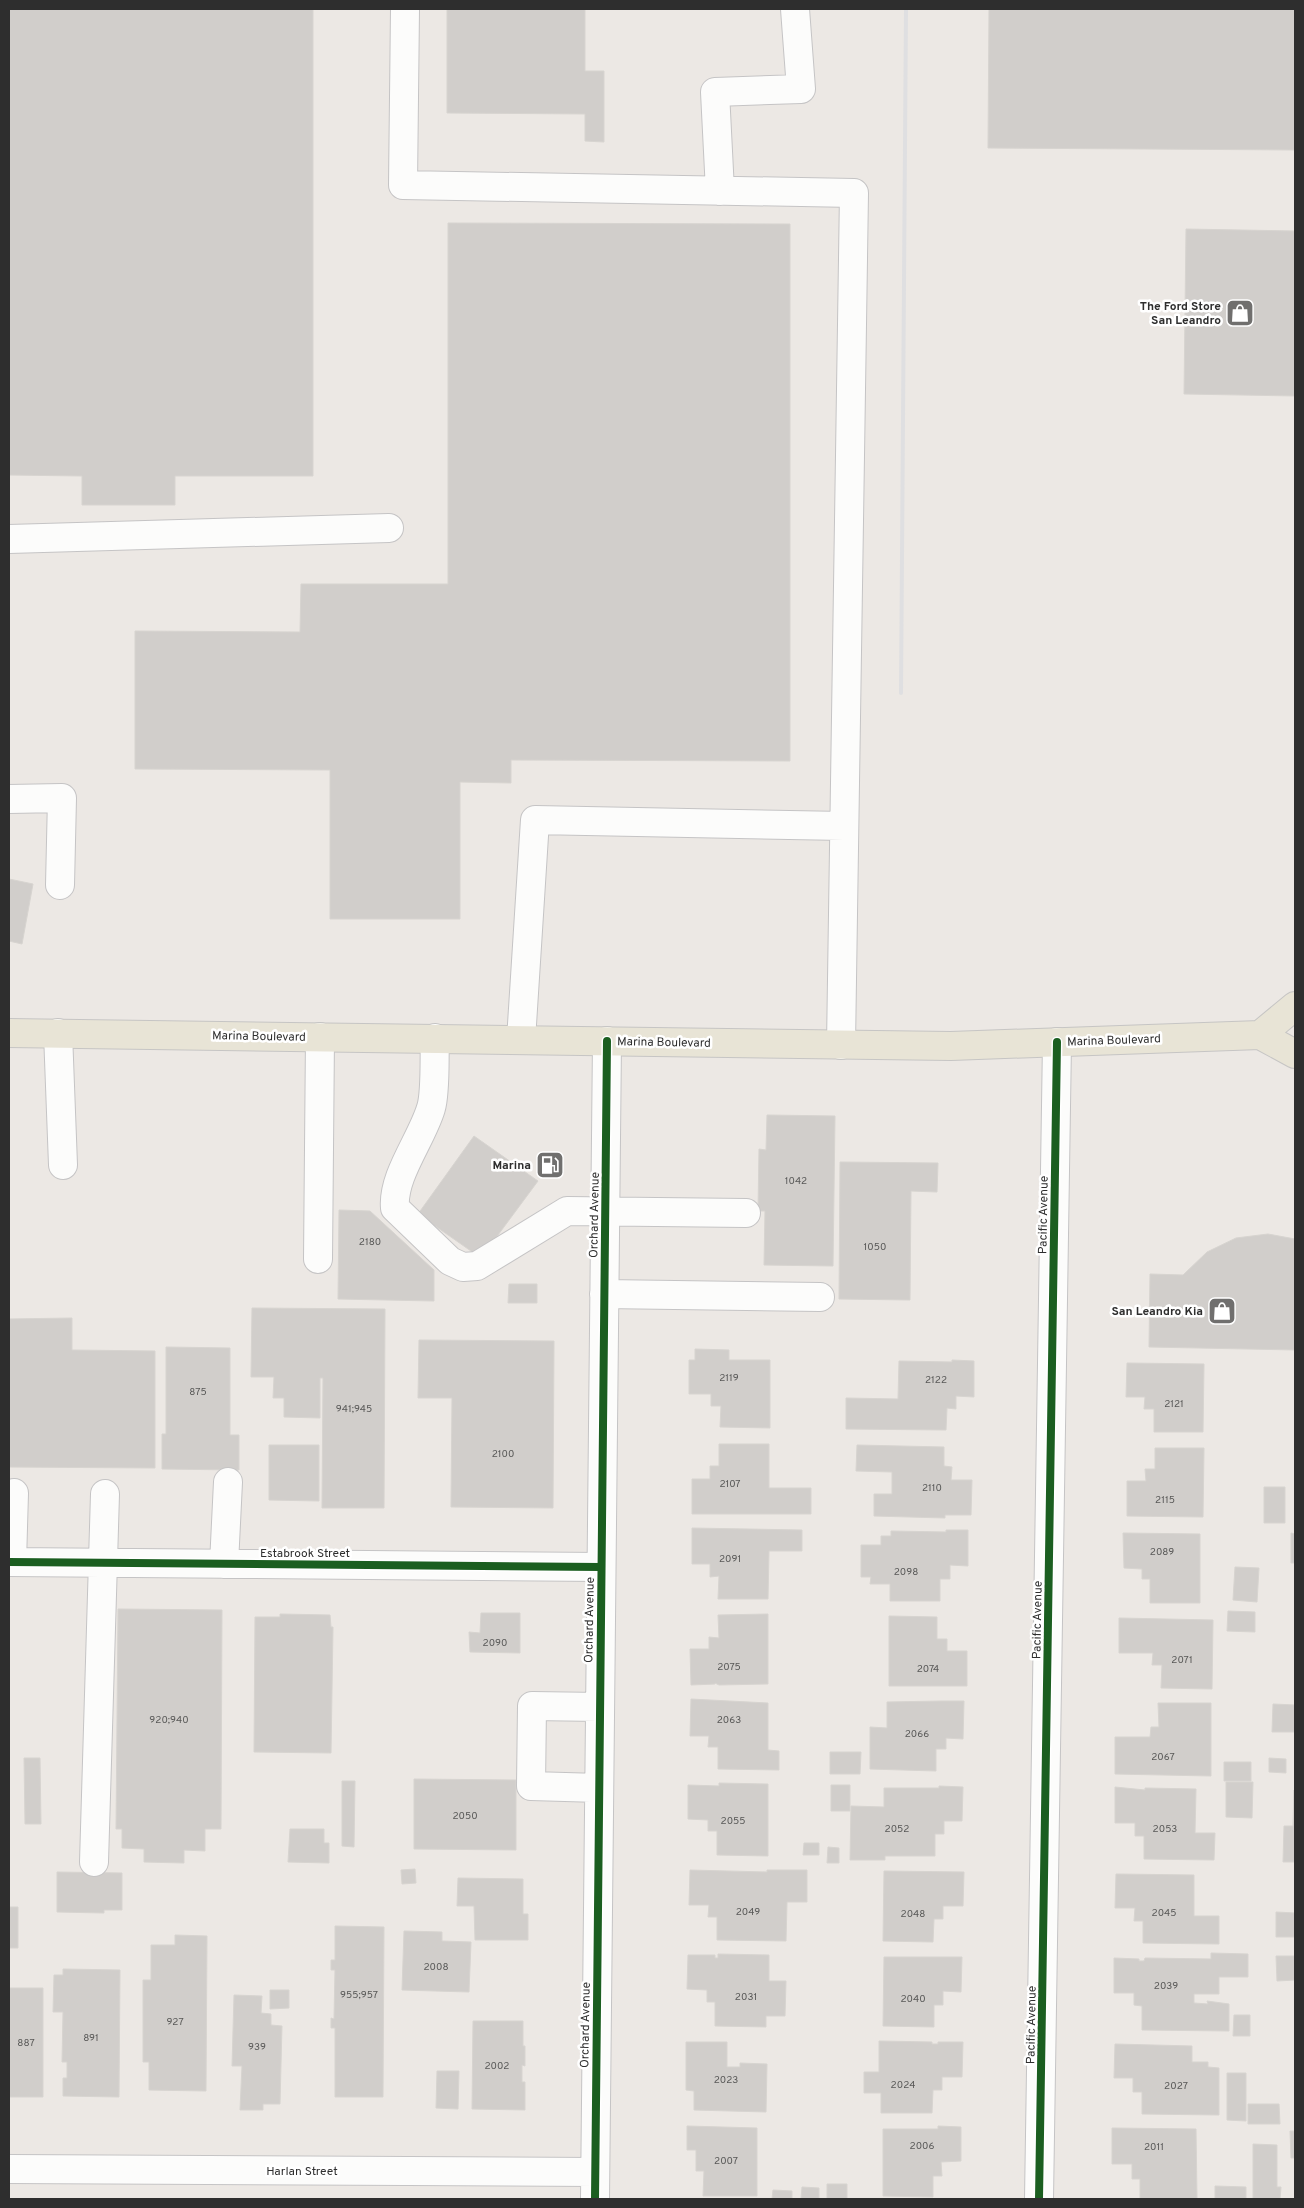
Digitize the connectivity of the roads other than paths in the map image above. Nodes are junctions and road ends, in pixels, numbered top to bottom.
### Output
1 (405, 9) edge
2 (796, 9) edge
3 (720, 191) junction
4 (389, 528) dead end
5 (9, 540) edge
6 (9, 798) edge
7 (844, 826) junction
8 (60, 886) dead end
9 (1295, 1006) edge
10 (9, 1033) edge
11 (58, 1033) junction
12 (1260, 1035) junction
13 (320, 1037) junction
14 (436, 1038) junction
15 (521, 1040) junction
16 (607, 1041) junction
17 (1057, 1042) junction
18 (841, 1045) junction
19 (1295, 1054) edge
20 (63, 1165) dead end
21 (605, 1212) junction
22 (746, 1213) dead end
23 (318, 1259) dead end
24 (604, 1294) junction
25 (820, 1297) dead end
26 (228, 1482) dead end
27 (14, 1493) dead end
28 (105, 1494) dead end
29 (10, 1562) edge
30 (102, 1564) junction
31 (224, 1564) junction
32 (601, 1567) junction
33 (600, 1706) junction
34 (599, 1788) junction
35 (94, 1862) dead end
36 (9, 2169) edge
37 (595, 2172) junction
38 (595, 2199) edge
39 (1039, 2199) edge

1 - 3 street
2 - 3 street
3 - 7 street
4 - 5 street
6 - 8 street
7 - 15 street
7 - 18 street
9 - 12 main road
10 - 11 main road, Marina Boulevard
11 - 13 main road, Marina Boulevard
11 - 20 street
12 - 17 main road, Marina Boulevard
12 - 19 main road
13 - 14 main road, Marina Boulevard
13 - 23 street
14 - 15 main road, Marina Boulevard
14 - 21 street
15 - 16 main road, Marina Boulevard
16 - 18 main road, Marina Boulevard
16 - 21 street, Orchard Avenue
17 - 18 main road, Marina Boulevard
17 - 39 street, Pacific Avenue
21 - 22 street
21 - 24 street, Orchard Avenue
24 - 25 street
24 - 32 street, Orchard Avenue
26 - 31 street
27 - 29 street
28 - 30 street
29 - 30 street, Estabrook Street
30 - 31 street, Estabrook Street
30 - 35 street
31 - 32 street, Estabrook Street
32 - 33 street, Orchard Avenue
33 - 34 street, Orchard Avenue
33 - 34 street
34 - 37 street, Orchard Avenue
36 - 37 street, Harlan Street
37 - 38 street, Orchard Avenue

